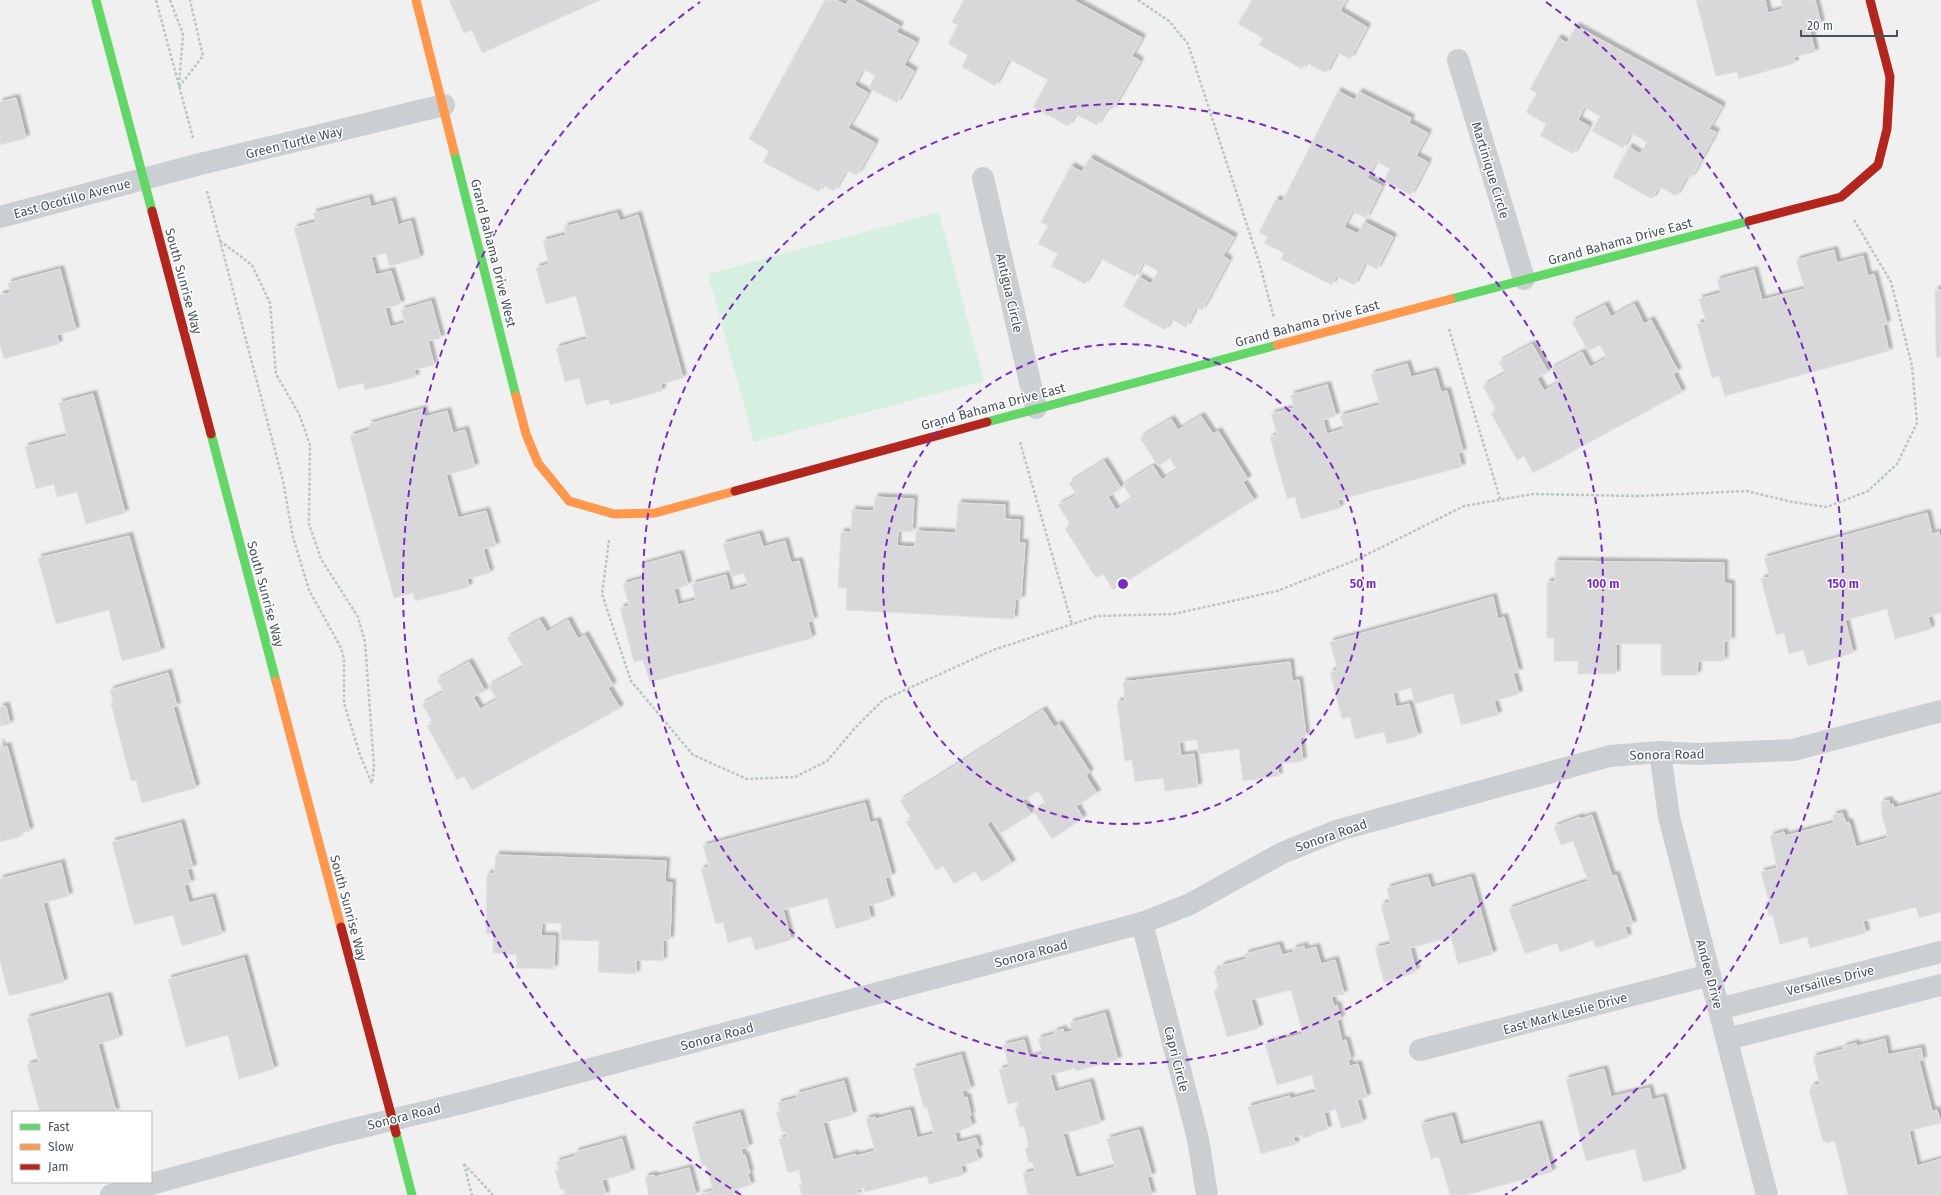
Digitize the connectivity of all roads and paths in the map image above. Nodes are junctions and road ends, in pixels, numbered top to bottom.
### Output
1 (96, 0) edge
2 (156, 0) edge
3 (170, 0) edge
4 (190, 0) edge
5 (416, 0) edge
6 (1138, 0) edge
7 (1870, 0) edge
8 (1458, 60) dead end
9 (179, 87) junction
10 (444, 106) junction
11 (200, 164) junction
12 (983, 178) dead end
13 (144, 179) junction
14 (1841, 197) junction
15 (0, 217) edge
16 (220, 241) junction
17 (1524, 279) junction
18 (1441, 302) junction
19 (1281, 343) junction
20 (1036, 408) junction
21 (1013, 414) junction
22 (1500, 499) junction
23 (569, 501) joint
24 (614, 514) junction
25 (1072, 624) junction
26 (1941, 711) edge
27 (1660, 752) junction
28 (1142, 923) junction
29 (1941, 952) edge
30 (1710, 975) junction
31 (1941, 986) edge
32 (1719, 1009) junction
33 (1727, 1039) junction
34 (1420, 1050) dead end
35 (391, 1119) junction
36 (111, 1195) edge
37 (412, 1195) edge
38 (472, 1195) edge
39 (493, 1195) edge
40 (1207, 1195) edge
41 (1767, 1195) edge

1 - 13 street, South Sunrise Way
2 - 9 path
3 - 9 path
4 - 9 path
5 - 10 street, Grand Bahama Drive West
6 - 19 path
7 - 14 street, Grand Bahama Drive East
8 - 17 street, Martinique Circle
9 - 11 path
10 - 11 street, Green Turtle Way
10 - 23 street, Grand Bahama Drive West
11 - 13 street, Green Turtle Way
11 - 16 path
12 - 20 street, Antigua Circle
13 - 15 street, East Ocotillo Avenue
13 - 35 street, South Sunrise Way
14 - 17 street, Grand Bahama Drive East
14 - 22 path
16 - 16 path
17 - 18 street, Grand Bahama Drive East
18 - 19 street, Grand Bahama Drive East
18 - 22 path
19 - 20 street, Grand Bahama Drive East
20 - 21 street, Grand Bahama Drive East
21 - 24 street, Grand Bahama Drive East
21 - 25 path
22 - 25 path
23 - 24 street, Grand Bahama Drive East
24 - 25 path
26 - 27 street, Sonora Road
27 - 28 street, Sonora Road
27 - 30 street, Andee Drive
28 - 35 street, Sonora Road
28 - 40 street, Capri Circle
29 - 32 street, Versailles Drive
30 - 32 street, Andee Drive
30 - 34 street, East Mark Leslie Drive
31 - 33 street
32 - 33 street, Andee Drive
33 - 41 street, Andee Drive
35 - 36 street, Sonora Road
35 - 37 street, South Sunrise Way
38 - 39 path

